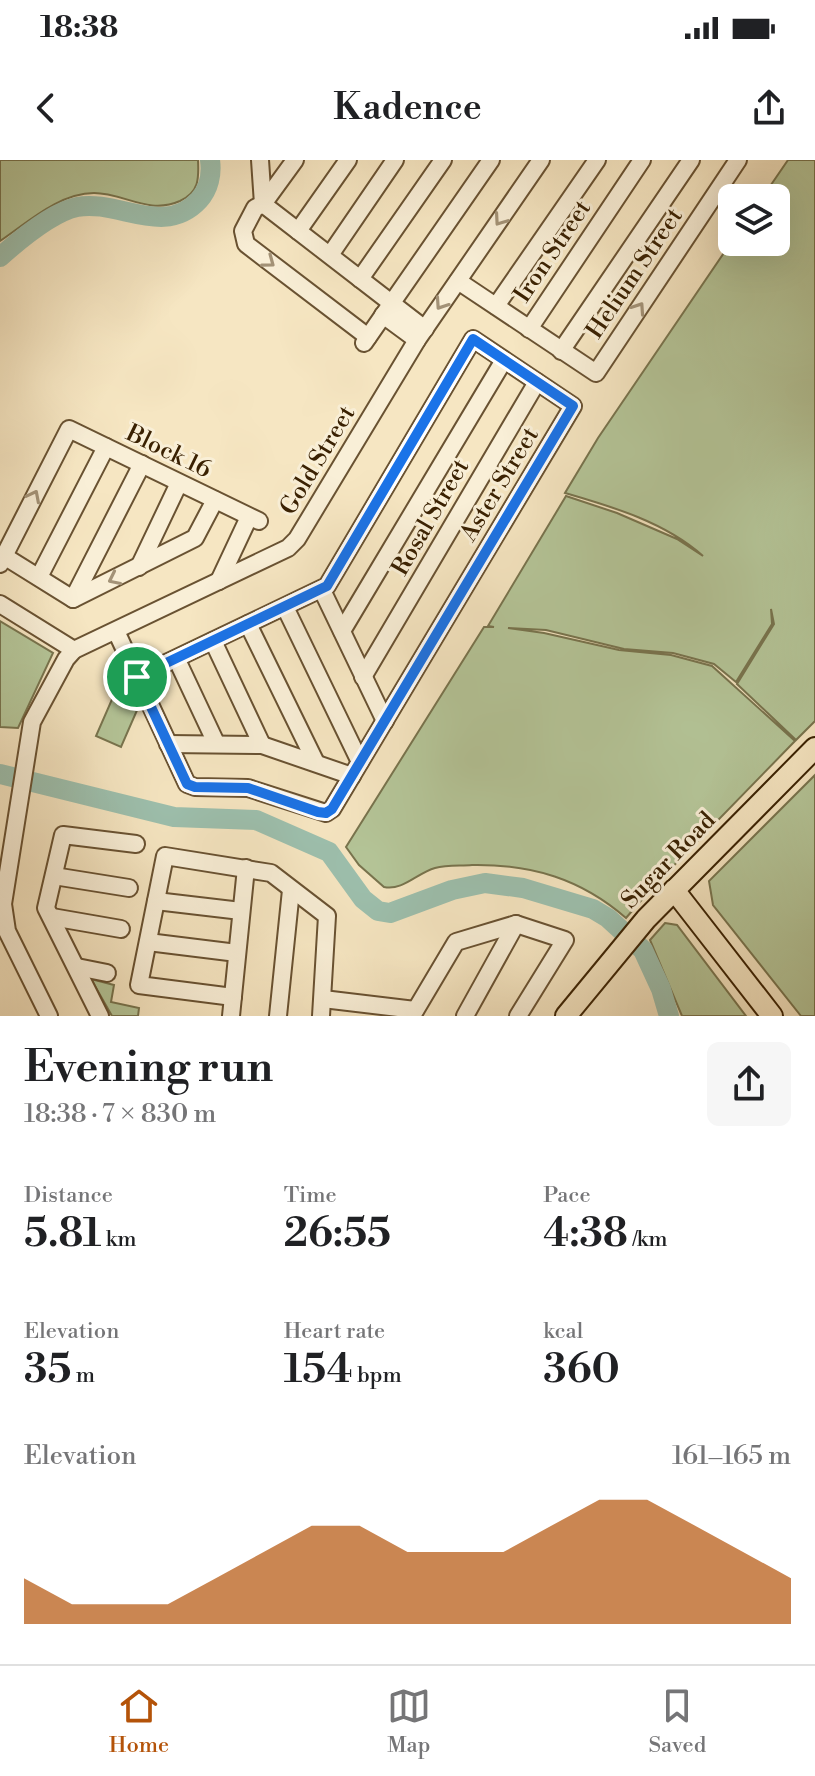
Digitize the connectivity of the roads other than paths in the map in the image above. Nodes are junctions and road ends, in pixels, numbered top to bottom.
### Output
1 (260, 160) edge
2 (295, 160) edge
3 (348, 160) edge
4 (395, 160) edge
5 (443, 160) edge
6 (491, 160) edge
7 (541, 160) edge
8 (597, 160) edge
9 (642, 160) edge
10 (691, 160) edge
11 (738, 160) edge
12 (263, 204) junction
13 (298, 231) junction
14 (330, 255) junction
15 (360, 279) junction
16 (458, 281) junction
17 (496, 306) junction
18 (387, 309) junction
19 (529, 329) junction
20 (421, 334) junction
21 (561, 351) junction
22 (504, 360) junction
23 (537, 382) junction
24 (106, 447) junction
25 (142, 464) junction
26 (179, 483) junction
27 (215, 500) junction
28 (2, 560) edge
29 (139, 567) junction
30 (39, 577) junction
31 (219, 581) junction
32 (322, 590) junction
33 (73, 599) junction
34 (0, 604) edge
35 (285, 607) junction
36 (248, 624) junction
37 (116, 631) junction
38 (342, 631) junction
39 (213, 641) junction
40 (74, 650) junction
41 (177, 660) junction
42 (137, 677) junction
43 (363, 677) junction
44 (385, 721) junction
45 (216, 743) junction
46 (168, 744) junction
47 (262, 745) junction
48 (815, 748) edge
49 (316, 763) junction
50 (356, 769) junction
51 (136, 844) dead end
52 (246, 868) junction
53 (54, 876) junction
54 (129, 888) dead end
55 (291, 890) junction
56 (674, 890) junction
57 (156, 901) junction
58 (241, 911) junction
59 (52, 917) junction
60 (516, 924) junction
61 (121, 929) dead end
62 (148, 942) junction
63 (237, 953) junction
64 (77, 967) junction
65 (107, 973) dead end
66 (233, 997) junction
67 (322, 1007) edge
68 (364, 1010) edge
69 (414, 1013) edge
70 (49, 1016) edge
71 (100, 1016) edge
72 (231, 1016) edge
73 (278, 1016) edge
74 (465, 1016) edge
75 (518, 1016) edge
76 (566, 1016) edge
77 (772, 1016) edge

1 - 12 street
2 - 12 street
3 - 13 street
4 - 14 street
5 - 15 street
6 - 18 street
7 -> 16 street, Gold Street
8 - 17 street
9 - 19 street, Iron Street
10 - 21 street
21 -> 11 street, Helium Street
12 - 13 street
12 -> 18 street
13 - 14 street
14 - 15 street
15 - 18 street
16 - 17 street
16 -> 20 street, Gold Street
17 - 19 street
18 - 20 street
19 - 21 street
20 - 31 street, Gold Street
22 - 23 street, Aster Street
22 - 32 street, Aster Street
22 - 38 street
23 - 43 street, Rosal Street
23 - 44 street, Aster Street
24 - 25 street, Block 16
28 -> 24 street, Block 16
24 - 30 street
25 - 26 street, Block 16
25 - 33 street
26 - 27 street, Block 16
26 - 29 street
27 - 29 street
27 - 31 street, Block 16
28 - 30 street
29 -> 33 street
30 - 33 street
31 - 37 street, Gold Street
32 - 35 street
32 - 38 street
34 - 40 street
35 - 36 street
35 - 50 street
36 - 39 street
36 - 49 street
37 - 40 street, Gold Street
37 - 42 street, Aster Street
38 - 43 street
39 - 41 street
39 - 47 street
40 - 70 street
41 - 42 street
41 - 45 street
42 - 46 street, Aster Street
43 - 44 street
44 - 50 street, Aster Street
45 - 46 street
45 - 47 street
46 - 50 street, Aster Street
47 - 49 street
48 - 56 main road, Sugar Road
49 - 50 street
51 - 53 street
52 - 55 street
52 - 57 street
52 - 58 street
53 - 54 street
53 - 59 street
55 - 67 street
55 - 73 street
56 - 76 main road, Sugar Road
56 - 77 main road
57 - 58 street
57 - 62 street
58 - 63 street
59 - 61 street
59 - 64 street
60 - 69 street
60 - 74 street
60 - 75 street
62 - 63 street
62 - 66 street
63 - 66 street
64 - 65 street
64 - 71 street
66 - 72 street
67 - 68 street
68 - 69 street

